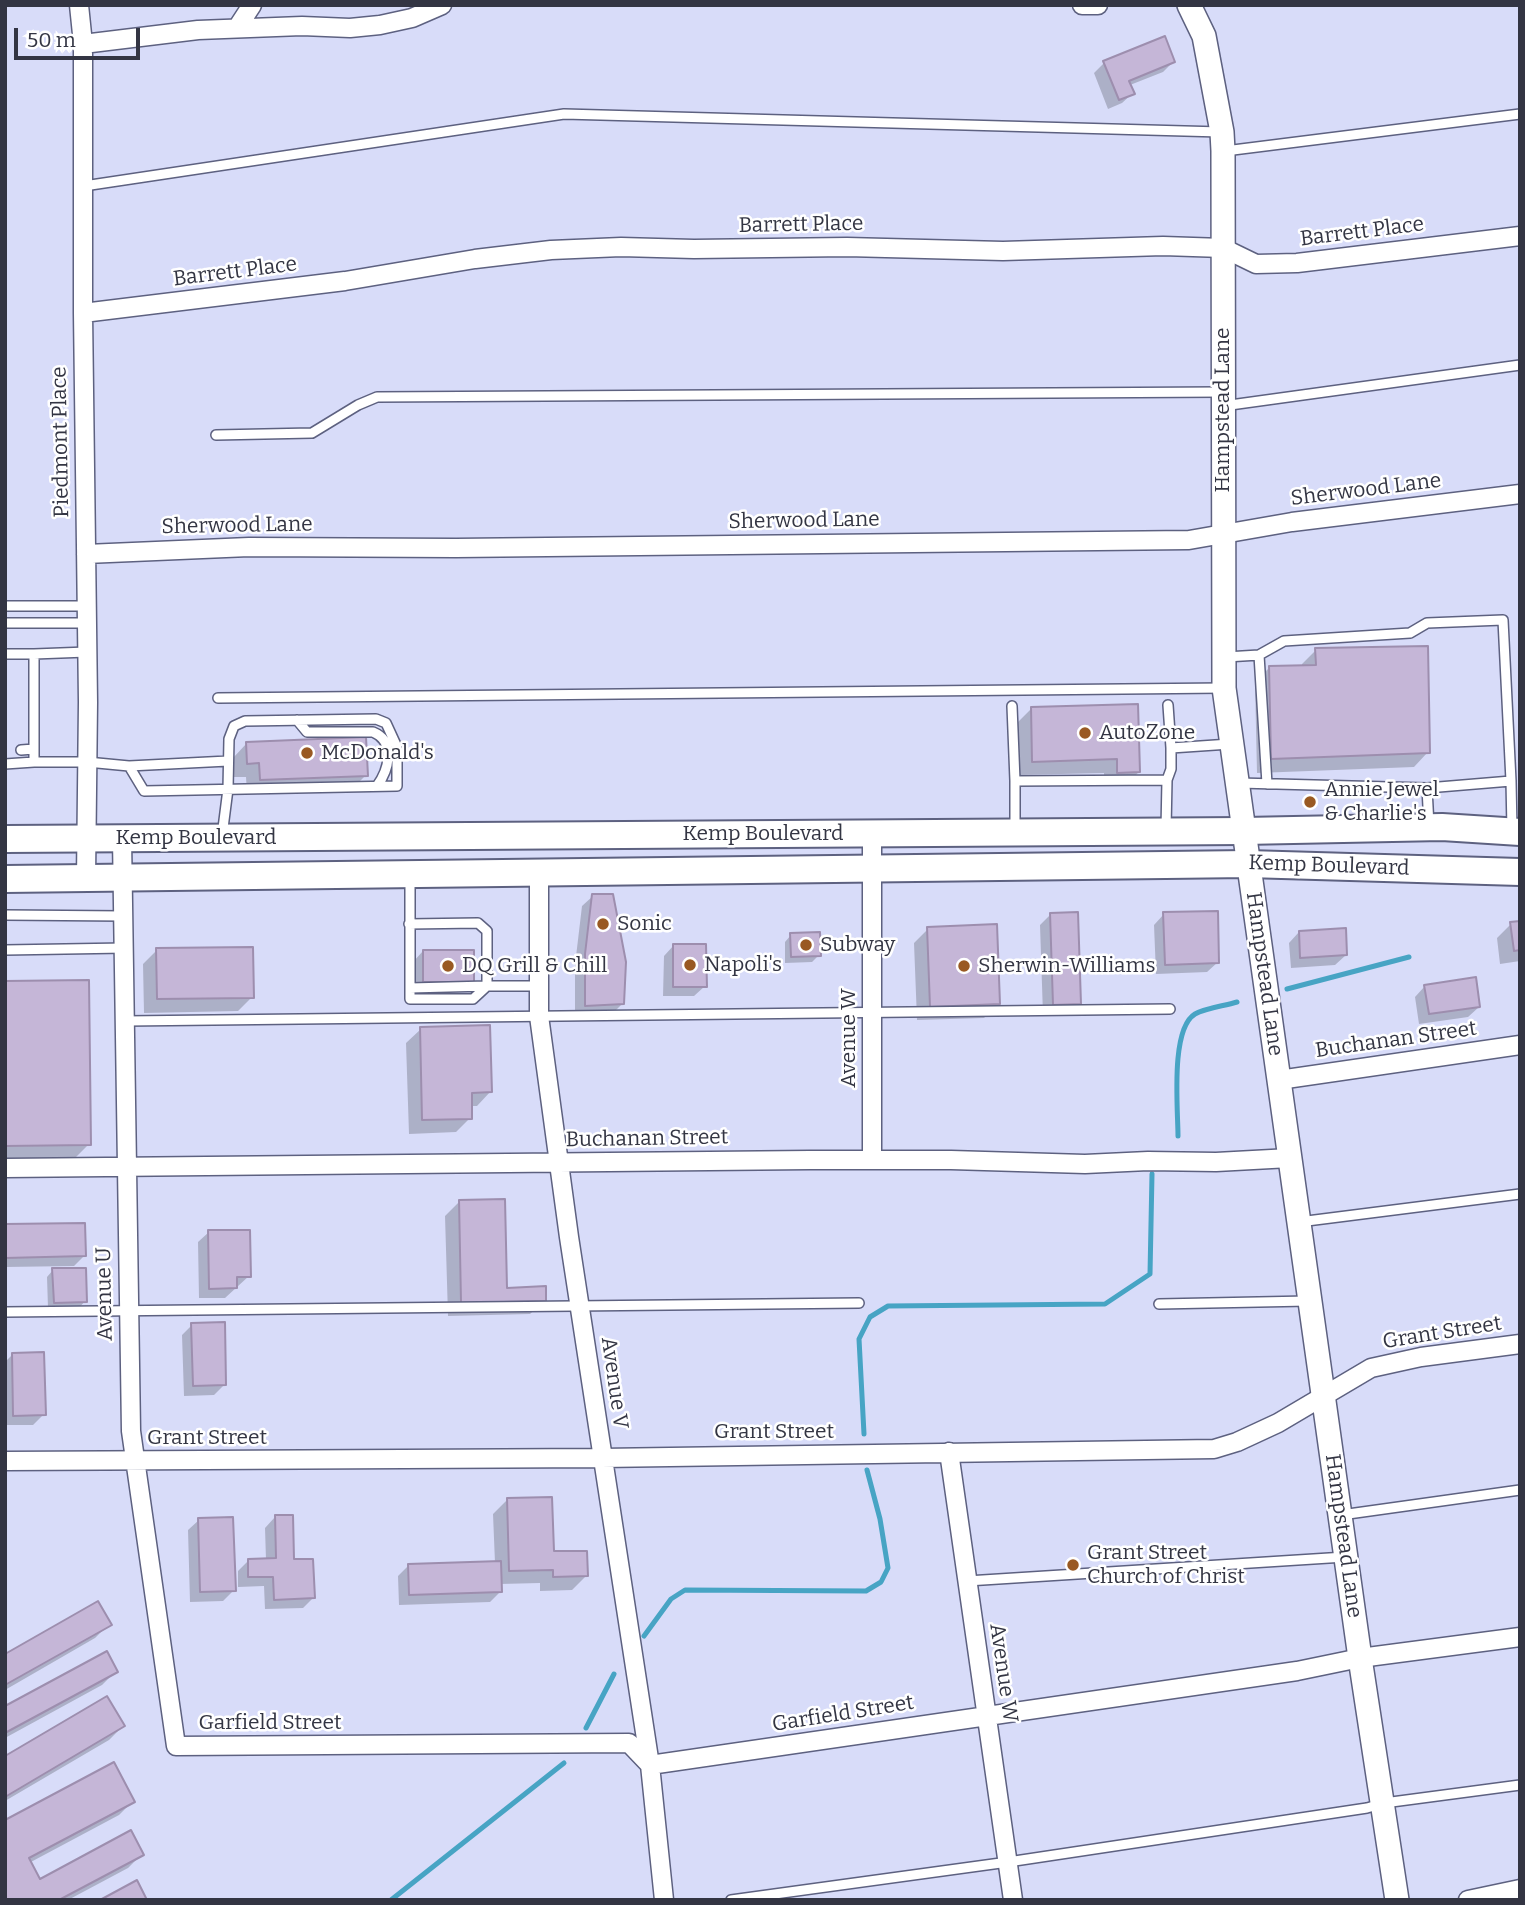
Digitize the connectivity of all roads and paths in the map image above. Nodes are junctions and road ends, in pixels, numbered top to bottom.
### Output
1 (79, 5) edge
2 (252, 5) edge
3 (442, 5) edge
4 (1082, 5) edge
5 (1098, 5) edge
6 (1189, 5) edge
7 (237, 28) junction
8 (83, 44) junction
9 (1520, 114) edge
10 (1223, 141) junction
11 (84, 186) junction
12 (1520, 236) edge
13 (1223, 248) junction
14 (83, 313) junction
15 (1520, 365) edge
16 (1223, 399) junction
17 (216, 435) dead end
18 (1520, 494) edge
19 (1223, 533) junction
20 (86, 554) junction
21 (5, 606) edge
22 (86, 614) junction
23 (5, 623) edge
24 (87, 652) junction
25 (5, 654) edge
26 (34, 654) junction
27 (1259, 655) junction
28 (1223, 657) junction
29 (1224, 688) junction
30 (218, 698) dead end
31 (1168, 705) dead end
32 (1012, 706) dead end
33 (297, 720) junction
34 (1231, 744) junction
35 (1171, 748) junction
36 (34, 749) junction
37 (21, 750) dead end
38 (229, 761) junction
39 (34, 762) junction
40 (87, 762) junction
41 (5, 764) edge
42 (129, 766) junction
43 (1167, 780) junction
44 (1015, 781) junction
45 (1511, 781) junction
46 (1237, 783) junction
47 (1267, 784) junction
48 (377, 786) junction
49 (1427, 788) junction
50 (229, 789) junction
51 (1429, 828) junction
52 (1166, 830) junction
53 (1244, 831) junction
54 (1516, 832) edge
55 (872, 833) junction
56 (1016, 833) junction
57 (540, 835) junction
58 (122, 838) junction
59 (222, 838) junction
60 (5, 839) edge
61 (87, 839) junction
62 (1248, 864) junction
63 (872, 868) junction
64 (539, 872) junction
65 (1520, 872) edge
66 (410, 874) junction
67 (122, 877) junction
68 (86, 878) junction
69 (5, 879) edge
70 (5, 915) edge
71 (124, 916) junction
72 (409, 924) junction
73 (125, 948) junction
74 (5, 950) edge
75 (487, 986) junction
76 (539, 986) junction
77 (1170, 1009) dead end
78 (872, 1012) junction
79 (539, 1016) junction
80 (126, 1021) junction
81 (1520, 1045) edge
82 (1279, 1080) junction
83 (1290, 1158) junction
84 (872, 1160) junction
85 (559, 1163) junction
86 (126, 1167) junction
87 (5, 1168) edge
88 (1520, 1195) edge
89 (1299, 1222) junction
90 (1310, 1301) junction
91 (859, 1303) dead end
92 (1159, 1304) dead end
93 (579, 1307) junction
94 (128, 1311) junction
95 (5, 1312) edge
96 (1520, 1344) edge
97 (1323, 1396) junction
98 (949, 1452) junction
99 (602, 1458) junction
100 (5, 1461) edge
101 (134, 1461) junction
102 (1520, 1490) edge
103 (1341, 1515) junction
104 (1347, 1557) junction
105 (967, 1581) junction
106 (1520, 1637) edge
107 (1360, 1658) junction
108 (986, 1715) junction
109 (176, 1746) joint
110 (650, 1765) junction
111 (1520, 1785) edge
112 (1384, 1803) junction
113 (1008, 1862) junction
114 (1520, 1889) edge
115 (664, 1900) edge
116 (731, 1900) edge
117 (1013, 1900) edge
118 (1396, 1900) edge
119 (1468, 1900) edge

1 - 8 street, Piedmont Place
2 - 7 street
3 - 7 street
4 - 5 street
6 - 10 street, Hampstead Lane
7 - 8 street
8 - 11 street, Piedmont Place
9 - 10 lane
10 - 11 lane
10 - 13 street, Hampstead Lane
11 - 14 street, Piedmont Place
12 - 13 street, Barrett Place
13 - 14 street, Barrett Place
13 - 16 street, Hampstead Lane
14 - 20 street, Piedmont Place
15 - 16 lane
16 - 17 lane
16 - 19 street, Hampstead Lane
18 - 19 street, Sherwood Lane
19 - 20 street, Sherwood Lane
19 - 28 street, Hampstead Lane
20 - 22 street, Piedmont Place
21 - 22 lane
22 - 23 lane
22 - 24 street, Piedmont Place
24 - 26 lane
24 - 40 street, Piedmont Place
25 - 26 lane
26 - 36 lane
27 - 28 lane
27 - 45 lane
27 - 47 lane
28 - 29 street, Hampstead Lane
29 - 30 lane
29 - 34 street, Hampstead Lane
31 - 35 lane
32 - 44 lane
33 - 38 lane
33 - 48 lane
33 - 48 lane
34 - 35 lane
34 - 46 street, Hampstead Lane
35 - 43 lane
36 - 37 lane
36 - 39 lane
38 - 42 lane
38 - 50 lane
39 - 40 lane
39 - 41 lane
40 - 42 lane
40 - 61 street, Piedmont Place
42 - 50 lane
43 - 44 lane
43 - 52 lane
44 - 56 lane
45 - 49 lane
45 - 54 lane
46 - 47 lane
46 - 53 street, Hampstead Lane
47 - 49 lane
48 - 50 lane
49 - 51 lane
50 - 59 lane
51 - 53 main road, Kemp Boulevard
51 - 54 main road, Kemp Boulevard
52 - 53 main road, Kemp Boulevard
52 - 56 main road, Kemp Boulevard
53 - 62 street, Hampstead Lane
55 - 56 main road, Kemp Boulevard
55 - 57 main road, Kemp Boulevard
55 - 63 street, Avenue W
57 - 59 main road, Kemp Boulevard
57 - 64 main road
58 - 59 main road, Kemp Boulevard
58 - 61 main road, Kemp Boulevard
58 - 67 street, Avenue U
60 - 61 main road, Kemp Boulevard
61 - 68 street, Piedmont Place
62 - 63 main road, Kemp Boulevard
62 - 65 main road, Kemp Boulevard
62 - 82 street, Hampstead Lane
63 - 64 main road, Kemp Boulevard
63 - 78 street, Avenue W
64 - 66 main road, Kemp Boulevard
64 - 76 street, Avenue V
66 - 67 main road, Kemp Boulevard
66 - 72 lane
67 - 68 main road, Kemp Boulevard
67 - 71 street, Avenue U
68 - 69 main road, Kemp Boulevard
70 - 71 lane
71 - 73 street, Avenue U
72 - 75 lane
72 - 75 lane
73 - 74 lane
73 - 80 street, Avenue U
75 - 76 lane
76 - 79 street, Avenue V
77 - 78 lane
78 - 79 lane
78 - 84 street, Avenue W
79 - 80 lane
79 - 85 street, Avenue V
80 - 86 street, Avenue U
81 - 82 street, Buchanan Street
82 - 83 street, Hampstead Lane
83 - 84 street, Buchanan Street
83 - 89 street, Hampstead Lane
84 - 85 street, Buchanan Street
85 - 86 street, Buchanan Street
85 - 93 street, Avenue V
86 - 87 street, Buchanan Street
86 - 94 street, Avenue U
88 - 89 lane
89 - 90 street, Hampstead Lane
90 - 92 lane
90 - 97 street, Hampstead Lane
91 - 93 lane
93 - 94 lane
93 - 99 street, Avenue V
94 - 95 lane
94 - 101 street, Avenue U
96 - 97 street, Grant Street
97 - 98 street, Grant Street
97 - 103 street, Hampstead Lane
98 - 99 street, Grant Street
98 - 105 street, Avenue W
99 - 101 street, Grant Street
99 - 110 street, Avenue V
100 - 101 street, Grant Street
101 - 109 street, Avenue U
102 - 103 lane
103 - 104 street, Hampstead Lane
104 - 105 lane
104 - 107 street, Hampstead Lane
105 - 108 street, Avenue W
106 - 107 street, Garfield Street
107 - 108 street, Garfield Street
107 - 112 street, Hampstead Lane
108 - 110 street, Garfield Street
108 - 113 street, Avenue W
109 - 110 street, Garfield Street
110 - 115 street, Avenue V
111 - 112 lane
112 - 113 lane
112 - 118 street, Hampstead Lane
113 - 116 lane
113 - 117 street, Avenue W
114 - 119 street

